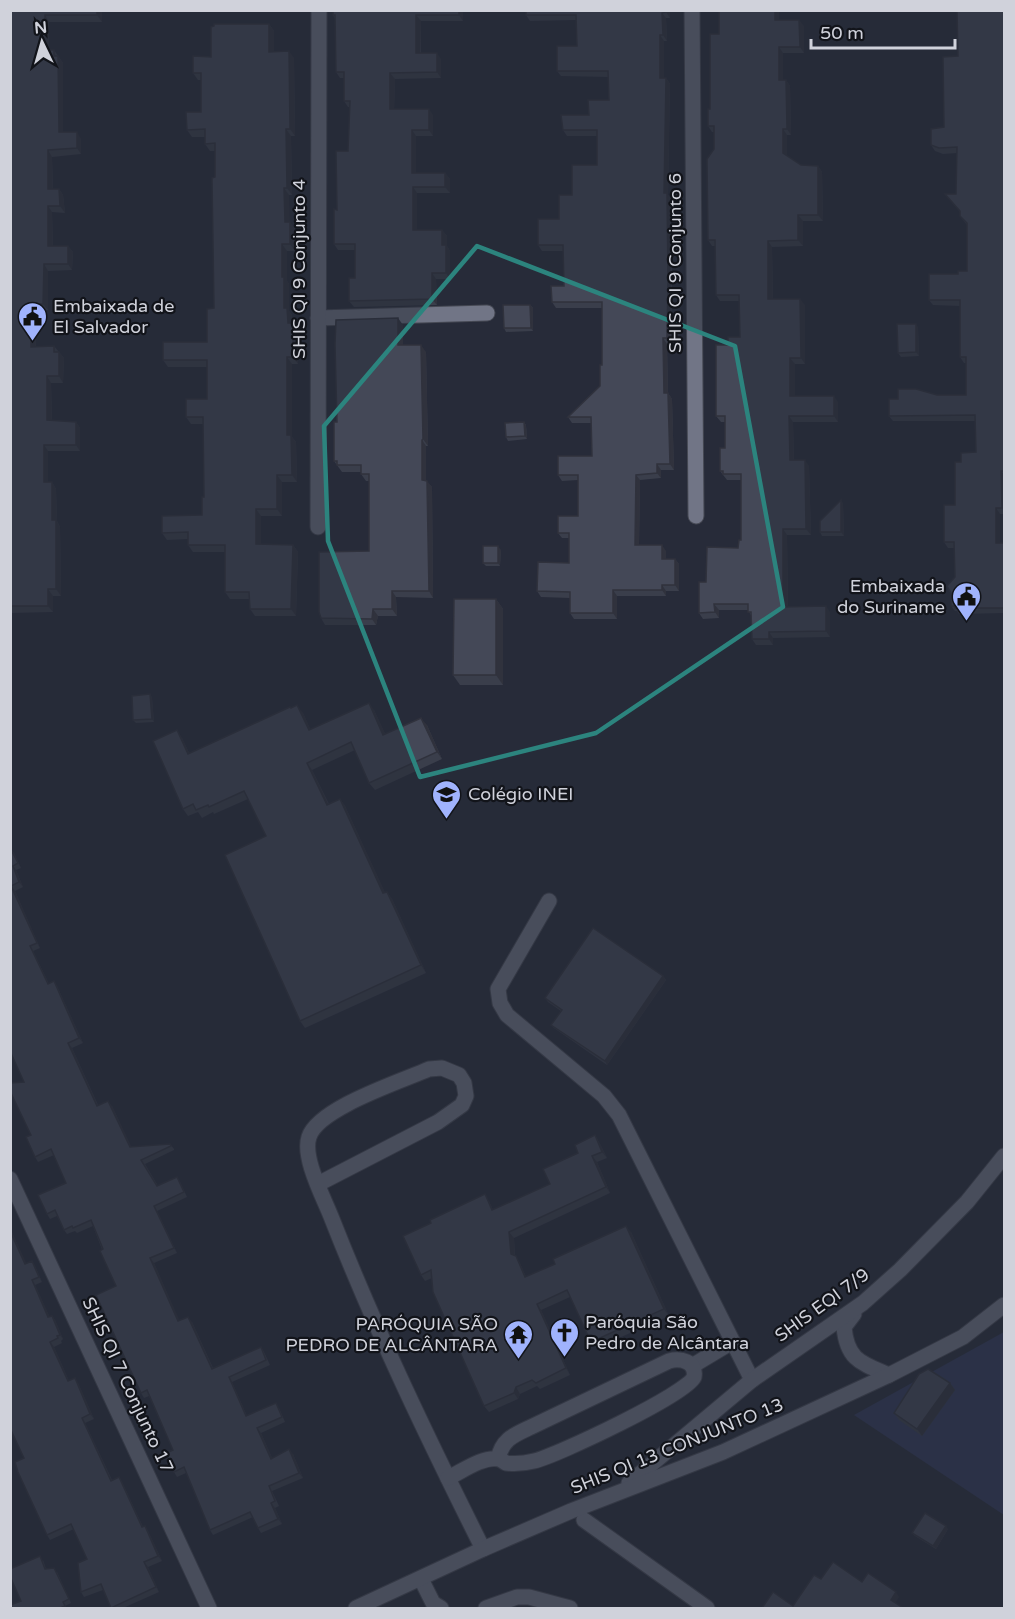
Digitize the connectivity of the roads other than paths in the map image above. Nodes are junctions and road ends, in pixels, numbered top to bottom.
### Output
1 (319, 10) edge
2 (692, 10) edge
3 (487, 313) dead end
4 (318, 318) junction
5 (696, 516) dead end
6 (318, 527) dead end
7 (549, 902) dead end
8 (1005, 1156) edge
9 (10, 1179) edge
10 (318, 1184) junction
11 (864, 1303) junction
12 (1005, 1305) edge
13 (732, 1342) junction
14 (692, 1366) junction
15 (889, 1375) junction
16 (752, 1380) junction
17 (498, 1459) junction
18 (448, 1478) junction
19 (619, 1491) junction
20 (584, 1520) dead end
21 (483, 1549) junction
22 (421, 1579) junction
23 (209, 1608) edge
24 (356, 1608) edge
25 (441, 1608) edge
26 (486, 1608) edge
27 (570, 1608) edge
28 (707, 1608) edge

1 - 4 street, SHIS QI 9 Conjunto 4
2 - 5 street, SHIS QI 9 Conjunto 6
3 - 4 street
4 - 6 street, SHIS QI 9 Conjunto 4
7 - 13 street
8 - 11 street, SHIS EQI 7/9
9 - 23 street, SHIS QI 7 Conjunto 17
10 - 10 street
10 - 18 street
11 - 15 street
11 - 16 street, SHIS EQI 7/9
12 - 15 street, SHIS QI 13 CONJUNTO 13
13 - 14 street
13 - 16 street
14 - 17 street
14 - 17 street
15 - 19 street, SHIS QI 13 CONJUNTO 13
16 - 19 street, SHIS EQI 7/9
17 - 18 street
18 - 21 street
19 - 21 street, SHIS QI 13 CONJUNTO 13
20 - 28 street, SHIS QI 13 CONJUNTO 13
21 - 22 street, SHIS QI 13 CONJUNTO 13
22 - 24 street, SHIS QI 13 CONJUNTO 13
22 - 25 street
26 - 27 street

